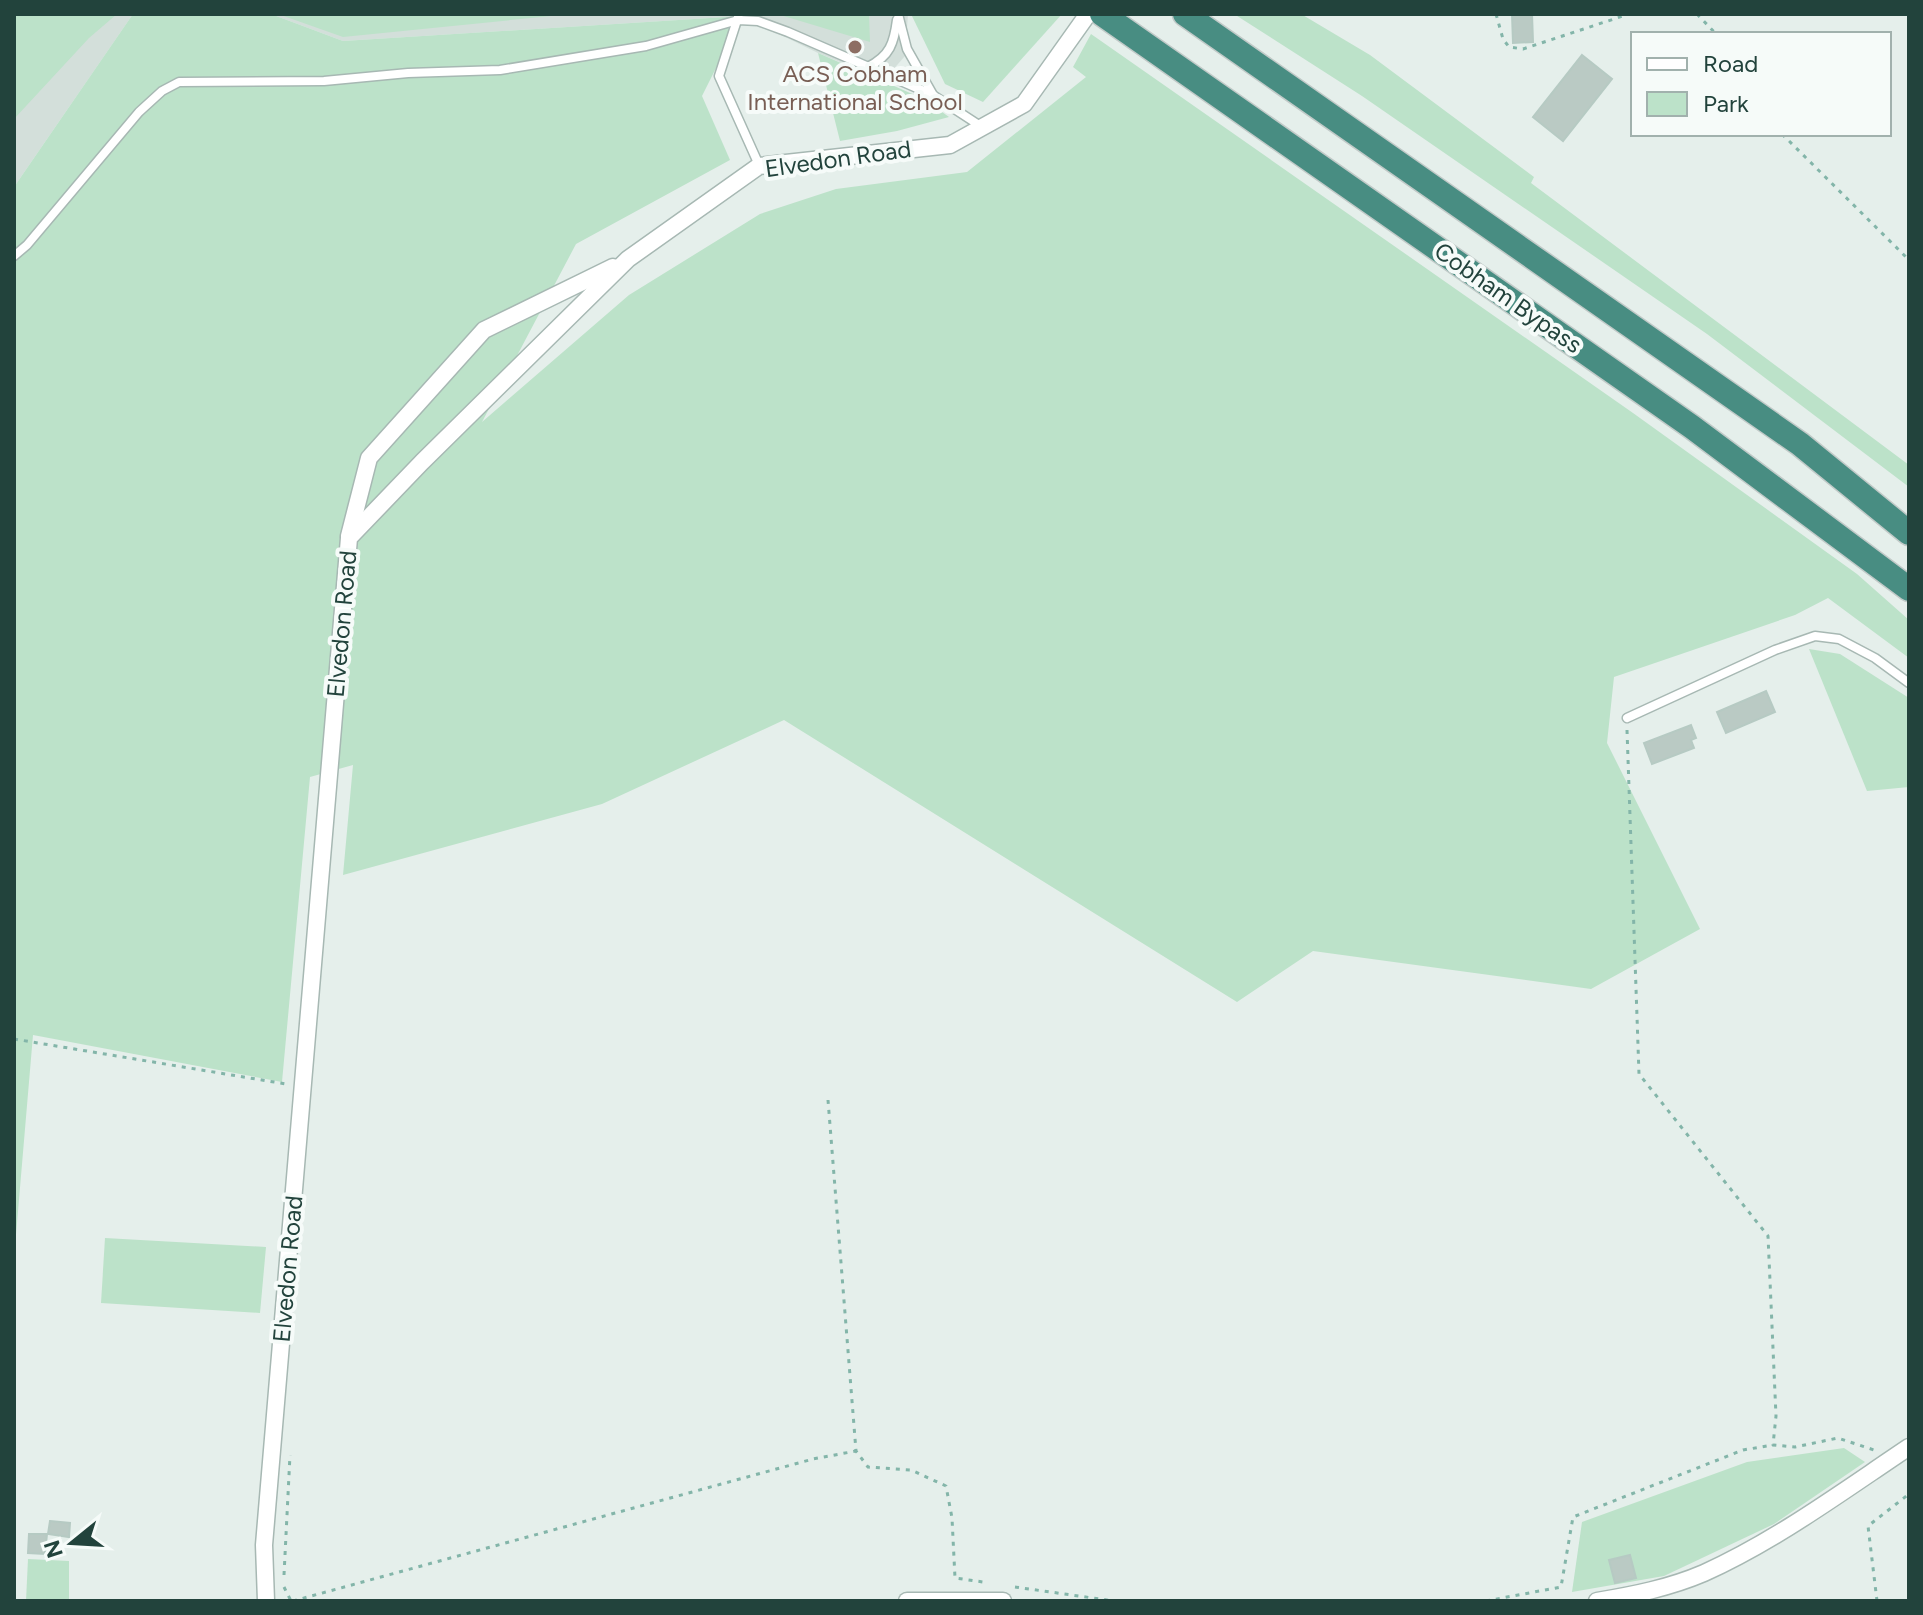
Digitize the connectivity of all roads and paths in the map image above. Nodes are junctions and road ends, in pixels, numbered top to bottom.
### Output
1 (898, 14) edge
2 (1088, 14) edge
3 (1102, 14) edge
4 (1185, 14) edge
5 (1496, 14) edge
6 (1629, 14) edge
7 (1697, 14) edge
8 (738, 17) edge
9 (1714, 32) edge
10 (868, 67) junction
11 (933, 95) junction
12 (982, 127) junction
13 (1784, 136) edge
14 (759, 166) junction
15 (14, 256) edge
16 (628, 259) junction
17 (1909, 260) edge
18 (1909, 533) edge
19 (349, 538) junction
20 (1909, 589) edge
21 (1909, 683) edge
22 (1627, 718) joint
23 (14, 1039) edge
24 (303, 1087) junction
25 (828, 1100) dead end
26 (1773, 1445) junction
27 (1909, 1447) edge
28 (856, 1451) junction
29 (1894, 1457) junction
30 (1909, 1494) edge
31 (994, 1584) dead end
32 (1006, 1594) edge
33 (266, 1601) edge
34 (293, 1601) edge
35 (907, 1601) edge
36 (1114, 1601) edge
37 (1486, 1601) edge
38 (1597, 1601) edge
39 (1877, 1601) edge

1 - 10 lane
1 - 11 lane
2 - 12 street, Elvedon Road
3 - 20 highway, Cobham Bypass
4 - 18 highway, Cobham Bypass
5 - 6 path
7 - 9 path
8 - 10 lane
8 - 14 lane
8 - 15 lane
10 - 11 lane
11 - 12 lane
12 - 14 street, Elvedon Road
13 - 17 path
14 - 16 street, Elvedon Road
16 - 19 street, Elvedon Road
16 - 19 street
19 - 24 street, Elvedon Road
21 - 22 lane
22 - 26 path
23 - 24 path
24 - 33 street, Elvedon Road
25 - 28 path
26 - 29 path
26 - 37 path
27 - 29 street
28 - 31 path
28 - 34 path
29 - 38 street
30 - 39 path
32 - 35 street
32 - 36 path

